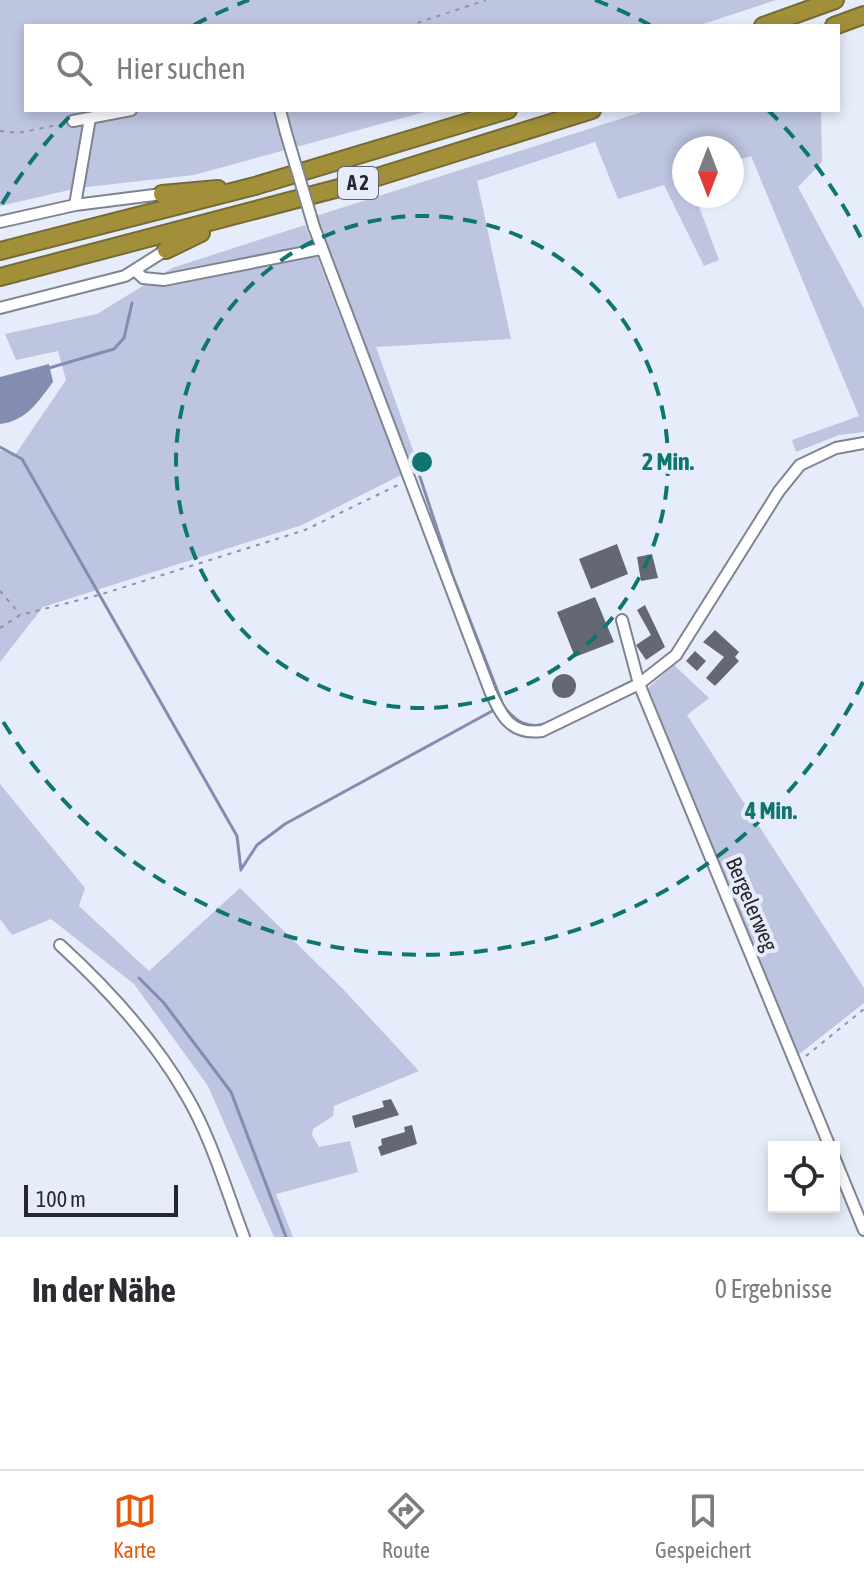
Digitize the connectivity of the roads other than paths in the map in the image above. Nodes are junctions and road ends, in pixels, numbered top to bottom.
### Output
1 (835, 0) edge
2 (864, 15) edge
3 (769, 24) edge
4 (839, 24) edge
5 (121, 112) edge
6 (281, 112) edge
7 (501, 112) edge
8 (585, 112) edge
9 (90, 118) junction
10 (73, 121) road end
11 (255, 186) junction
12 (162, 194) joint
13 (75, 205) junction
14 (229, 218) junction
15 (0, 222) edge
16 (321, 249) junction
17 (166, 250) joint
18 (0, 251) edge
19 (135, 270) junction
20 (0, 277) edge
21 (0, 308) edge
22 (864, 443) edge
23 (622, 620) dead end
24 (639, 684) junction
25 (60, 945) dead end
26 (828, 1141) edge
27 (840, 1172) edge
28 (864, 1230) edge
29 (244, 1237) edge

1 - 3 highway
2 - 4 highway
5 - 9 street
6 - 16 street, bridge
7 - 11 highway, A 2
8 - 14 highway, A 2
9 - 10 street
9 - 13 street
11 - 12 highway
11 - 18 highway, A 2
12 - 13 street
13 - 15 street
14 - 17 highway
14 - 20 highway, A 2
16 - 19 street
16 - 24 street
17 - 19 street
19 - 21 street
22 - 24 street
23 - 24 street, Bergelerweg
24 - 26 street, Bergelerweg
25 - 29 street
27 - 28 street

